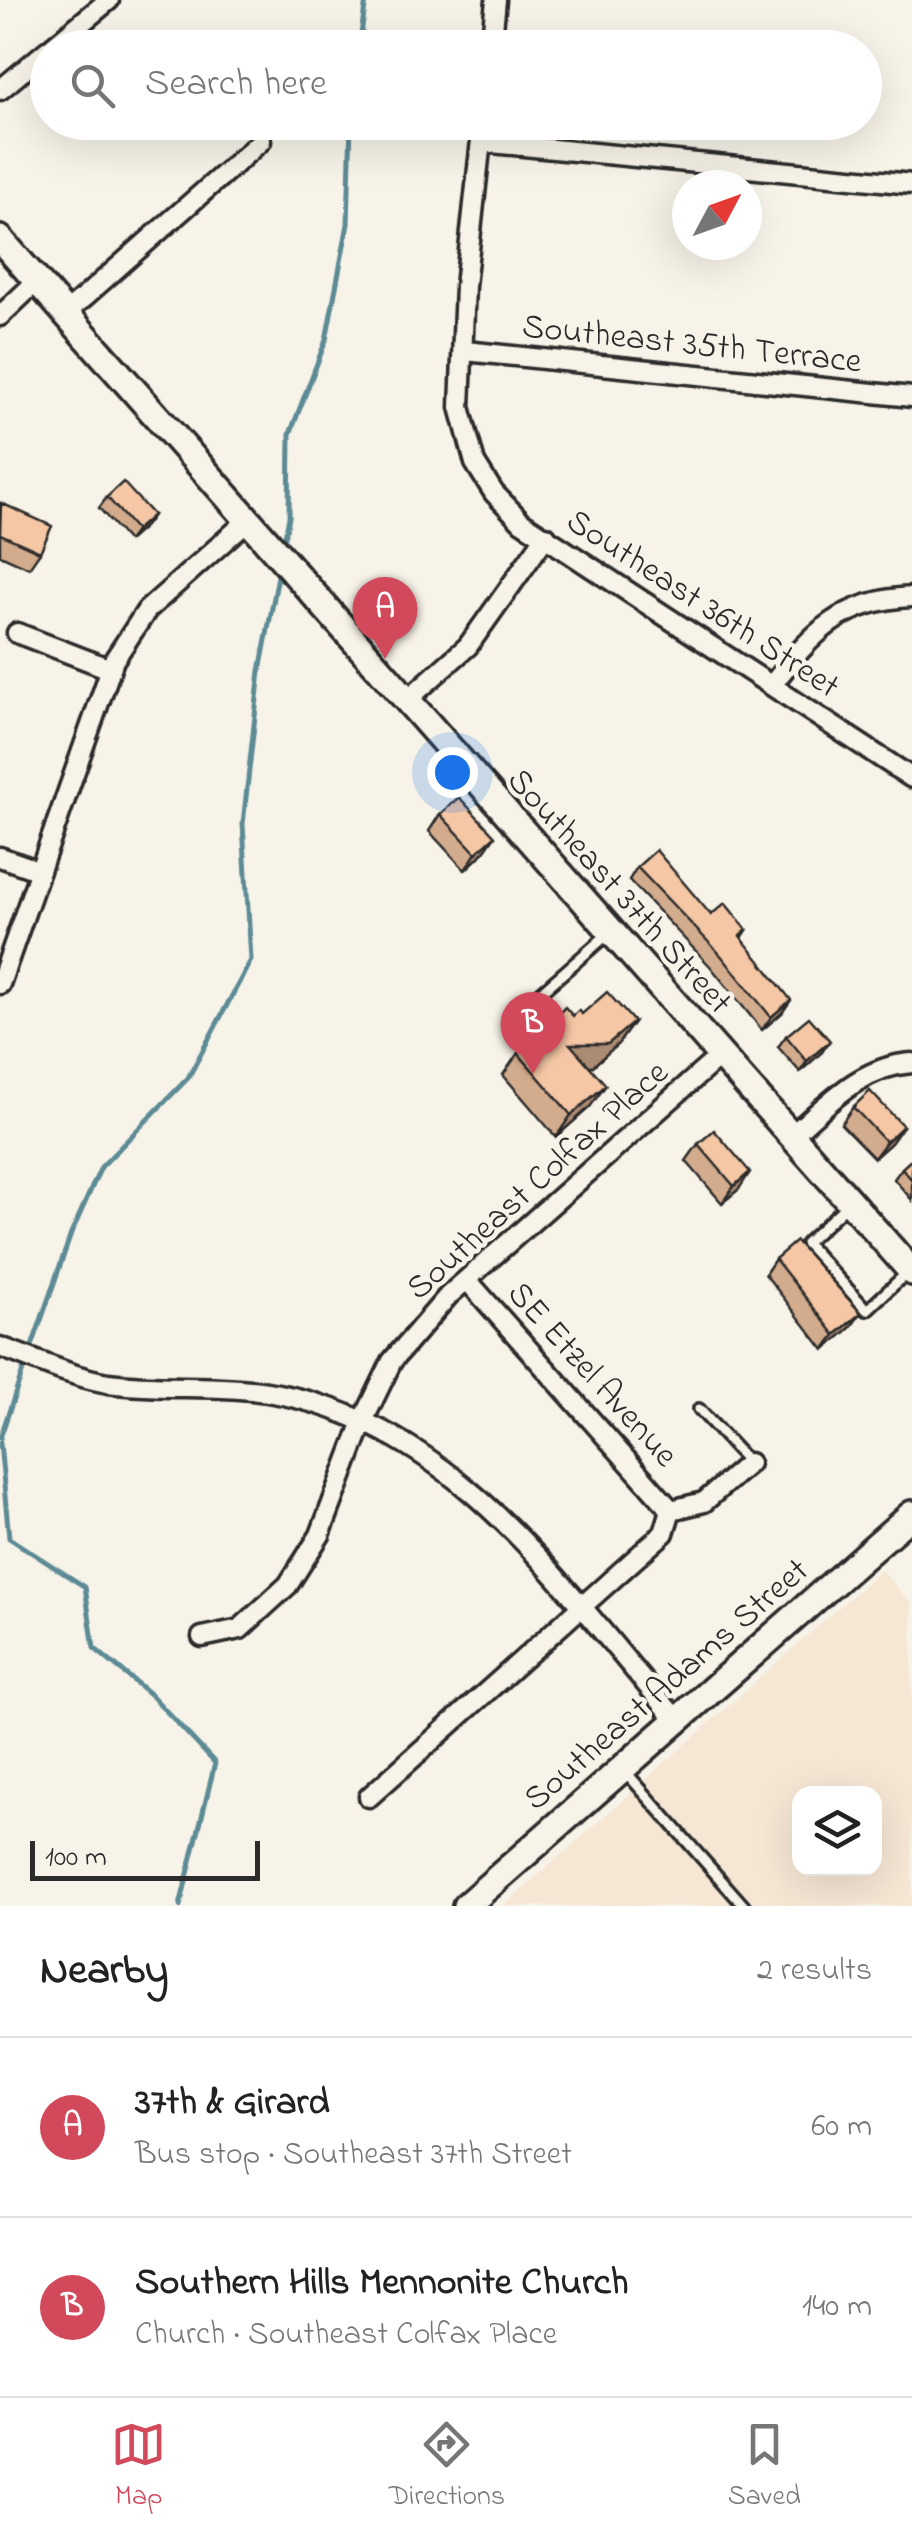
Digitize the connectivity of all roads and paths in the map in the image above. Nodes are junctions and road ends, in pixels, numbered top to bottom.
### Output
1 (108, 0) edge
2 (496, 0) edge
3 (72, 30) edge
4 (493, 30) edge
5 (30, 65) edge
6 (0, 90) edge
7 (481, 140) edge
8 (548, 140) edge
9 (261, 141) dead end
10 (912, 184) edge
11 (0, 239) edge
12 (38, 280) junction
13 (66, 314) junction
14 (0, 316) edge
15 (465, 352) junction
16 (912, 397) edge
17 (252, 524) junction
18 (546, 536) junction
19 (912, 596) edge
20 (17, 634) dead end
21 (110, 669) junction
22 (772, 685) junction
23 (406, 700) junction
24 (912, 778) edge
25 (0, 857) edge
26 (40, 870) junction
27 (611, 932) junction
28 (0, 984) edge
29 (522, 1009) dead end
30 (721, 1055) junction
31 (912, 1064) edge
32 (791, 1136) junction
33 (850, 1202) junction
34 (911, 1271) edge
35 (468, 1280) junction
36 (0, 1347) edge
37 (699, 1409) dead end
38 (364, 1420) junction
39 (749, 1463) joint
40 (672, 1510) junction
41 (912, 1514) edge
42 (580, 1610) junction
43 (202, 1638) dead end
44 (677, 1720) junction
45 (622, 1768) junction
46 (369, 1797) dead end
47 (466, 1906) edge
48 (744, 1906) edge

1 - 3 street
2 - 4 street
5 - 6 street
7 - 15 street
8 - 10 street
9 - 13 street
11 - 12 main road, Southeast 37th Street
12 - 13 main road, Southeast 37th Street
12 - 14 street
13 - 17 main road, Southeast 37th Street
15 - 16 street, Southeast 35th Terrace
15 - 18 street, Southeast 36th Street
17 - 21 street
17 - 23 main road, Southeast 37th Street
18 - 22 street, Southeast 36th Street
18 - 23 street
19 - 22 street
20 - 21 street
21 - 26 street
22 - 24 street, Southeast 36th Street
23 - 27 main road, Southeast 37th Street
25 - 26 street
26 - 28 street
27 - 29 lane
27 - 30 main road, Southeast 37th Street
30 - 32 main road, Southeast 37th Street
30 - 35 street, Southeast Colfax Place
31 - 32 street
32 - 33 main road, Southeast 37th Street
33 - 34 main road, Southeast 37th Street
33 - 34 lane
35 - 38 street, Southeast Colfax Place
35 - 40 street, SE Etzel Avenue
36 - 38 street
37 - 39 lane
38 - 42 street
38 - 43 street, Southeast Colfax Place
39 - 40 street
40 - 42 street
41 - 44 main road, Southeast Adams Street
42 - 44 street
42 - 46 street
44 - 45 main road, Southeast Adams Street
45 - 47 main road, Southeast Adams Street
45 - 48 lane

